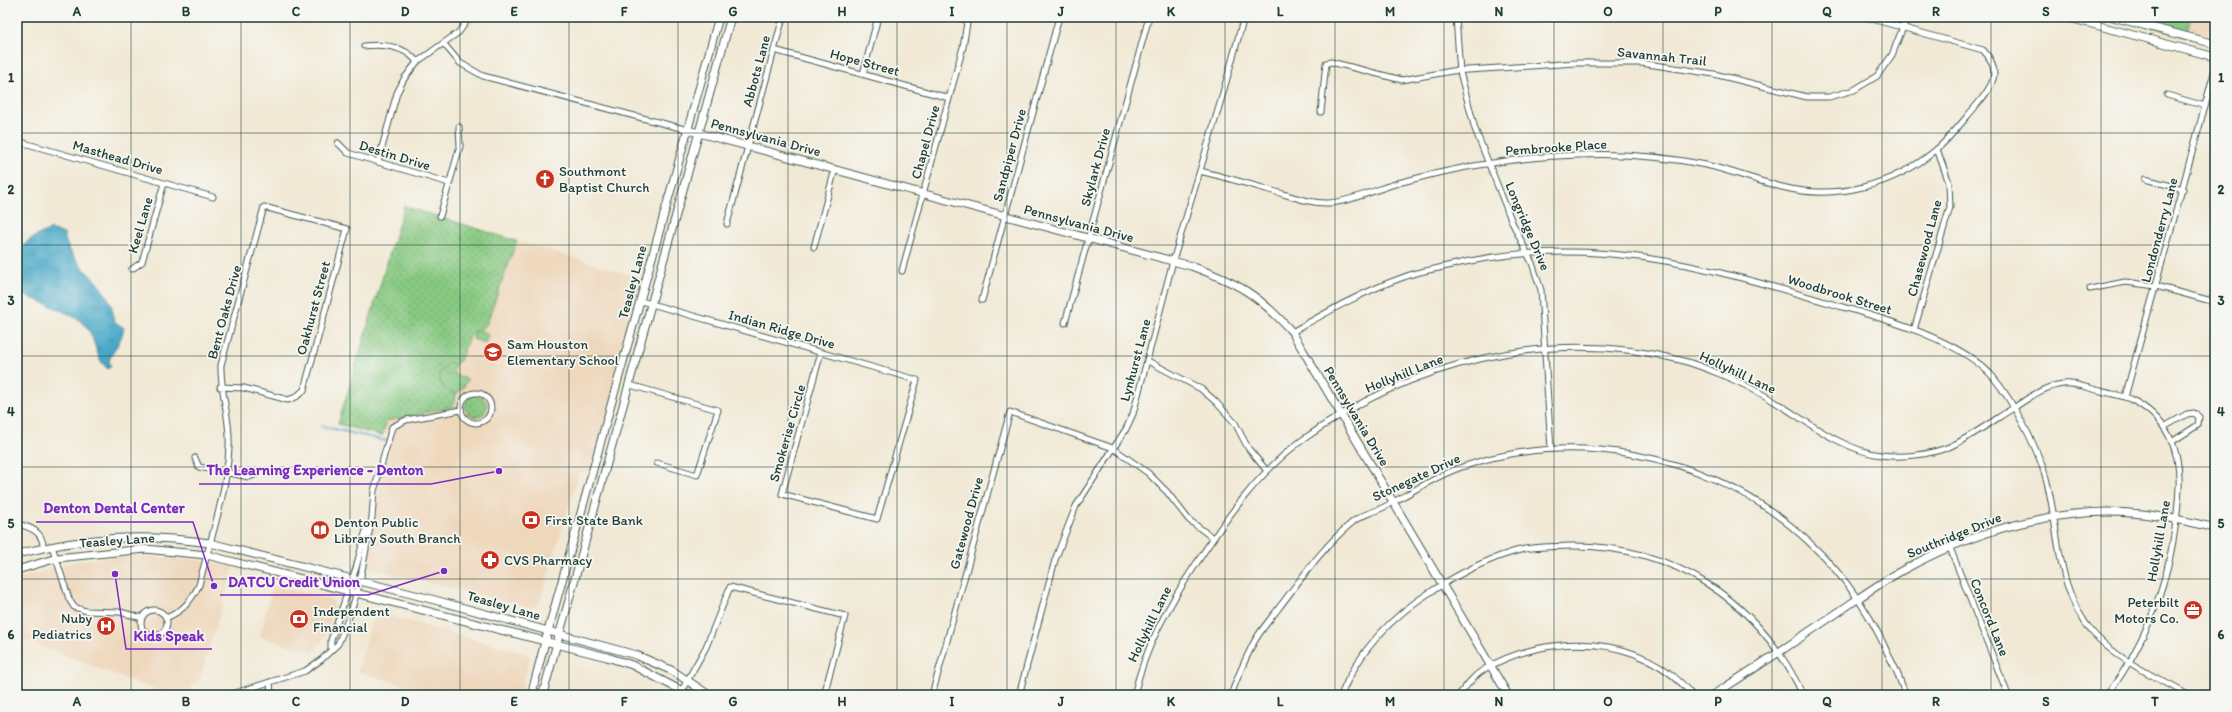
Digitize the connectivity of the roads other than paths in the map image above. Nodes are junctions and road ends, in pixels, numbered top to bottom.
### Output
1 (719, 17) edge
2 (731, 17) edge
3 (783, 17) edge
4 (878, 17) edge
5 (968, 17) edge
6 (1059, 17) edge
7 (1148, 17) edge
8 (1244, 17) edge
9 (1456, 17) edge
10 (1865, 17) edge
11 (1907, 17) edge
12 (2066, 17) edge
13 (2112, 17) edge
14 (469, 18) dead end
15 (1904, 27) junction
16 (444, 44) junction
17 (2215, 44) edge
18 (364, 46) dead end
19 (774, 50) junction
20 (2215, 56) edge
21 (418, 62) junction
22 (2215, 69) edge
23 (1460, 72) junction
24 (863, 74) junction
25 (2167, 95) dead end
26 (949, 98) junction
27 (2205, 106) junction
28 (1320, 112) dead end
29 (459, 127) dead end
30 (688, 130) junction
31 (698, 133) junction
32 (17, 141) edge
33 (338, 143) dead end
34 (748, 146) junction
35 (1937, 149) junction
36 (378, 162) junction
37 (1490, 165) junction
38 (835, 169) junction
39 (1200, 171) junction
40 (2144, 179) dead end
41 (164, 183) junction
42 (448, 184) junction
43 (2183, 189) junction
44 (923, 195) junction
45 (213, 197) dead end
46 (264, 207) joint
47 (440, 216) dead end
48 (1005, 216) junction
49 (727, 224) dead end
50 (1088, 240) junction
51 (814, 247) dead end
52 (1527, 253) junction
53 (1173, 262) junction
54 (132, 269) dead end
55 (902, 271) dead end
56 (2156, 286) junction
57 (2090, 289) dead end
58 (982, 300) dead end
59 (641, 301) junction
60 (2215, 302) edge
61 (652, 304) junction
62 (1066, 323) dead end
63 (1914, 330) junction
64 (1292, 332) junction
65 (1546, 349) junction
66 (822, 352) junction
67 (1148, 361) junction
68 (918, 380) joint
69 (630, 385) junction
70 (220, 387) junction
71 (2125, 397) junction
72 (2013, 408) junction
73 (461, 410) junction
74 (1342, 415) junction
75 (2164, 428) junction
76 (614, 441) junction
77 (2173, 441) junction
78 (601, 444) junction
79 (1113, 448) junction
80 (1552, 449) junction
81 (195, 458) dead end
82 (657, 463) dead end
83 (1267, 471) junction
84 (226, 473) junction
85 (257, 474) dead end
86 (1393, 502) junction
87 (2053, 517) junction
88 (580, 518) junction
89 (2178, 519) junction
90 (590, 521) junction
91 (17, 524) edge
92 (2215, 528) edge
93 (1213, 538) junction
94 (210, 543) junction
95 (52, 546) junction
96 (43, 547) junction
97 (1950, 548) junction
98 (17, 554) edge
99 (207, 556) junction
100 (57, 558) junction
101 (17, 570) edge
102 (356, 580) junction
103 (1442, 585) junction
104 (348, 592) junction
105 (356, 594) junction
106 (1858, 599) junction
107 (142, 618) junction
108 (166, 618) junction
109 (548, 631) junction
110 (559, 634) junction
111 (545, 642) junction
112 (556, 645) junction
113 (331, 649) junction
114 (1780, 652) junction
115 (2131, 662) junction
116 (1491, 666) junction
117 (688, 681) junction
118 (270, 682) junction
119 (682, 690) junction
120 (229, 695) edge
121 (271, 695) edge
122 (535, 695) edge
123 (539, 695) edge
124 (690, 695) edge
125 (708, 695) edge
126 (824, 695) edge
127 (932, 695) edge
128 (1020, 695) edge
129 (1134, 695) edge
130 (1231, 695) edge
131 (1342, 695) edge
132 (1459, 695) edge
133 (1508, 695) edge
134 (1692, 695) edge
135 (1713, 695) edge
136 (1803, 695) edge
137 (1905, 695) edge
138 (2008, 695) edge
139 (2107, 695) edge
140 (2188, 695) edge

1 - 30 main road, Teasley Lane
2 - 31 main road, Teasley Lane
3 - 19 street, Abbots Lane
4 - 24 street
5 - 26 street, Chapel Drive
6 - 48 street, Sandpiper Drive
7 - 50 street, Skylark Drive
8 - 39 street, Lynhurst Lane
9 - 23 street, Longridge Drive
10 - 15 street
11 - 15 street, Savannah Trail
12 - 20 main road
13 - 17 main road
14 - 16 street
15 - 23 street, Savannah Trail
15 - 35 street, Pembrooke Place
16 - 21 street
16 - 30 street, Pennsylvania Drive
18 - 21 street
19 - 24 street, Hope Street
19 - 34 street, Abbots Lane
21 - 36 street
22 - 27 street, Londonderry Lane
23 - 28 street, Savannah Trail
23 - 37 street, Longridge Drive
24 - 26 street, Hope Street
25 - 27 street
26 - 44 street, Chapel Drive
27 - 43 street, Londonderry Lane
29 - 42 street
30 - 31 main road, Pennsylvania Drive
30 - 59 main road, Teasley Lane
31 - 34 main road, Pennsylvania Drive
31 - 61 main road, Teasley Lane
32 - 41 street, Masthead Drive
33 - 36 street, Destin Drive
34 - 38 main road, Pennsylvania Drive
34 - 49 street, Abbots Lane
35 - 37 street, Pembrooke Place
35 - 63 street, Chasewood Lane
36 - 42 street, Destin Drive
37 - 39 street, Pembrooke Place
37 - 52 street, Longridge Drive
38 - 44 main road, Pennsylvania Drive
38 - 51 street
39 - 53 street, Lynhurst Lane
40 - 43 street
41 - 45 street, Masthead Drive
41 - 54 street, Keel Lane
42 - 47 street
43 - 56 street, Londonderry Lane
44 - 48 main road, Pennsylvania Drive
44 - 55 street, Chapel Drive
46 - 70 street, Bent Oaks Drive
46 - 70 street, Oakhurst Street
48 - 50 main road, Pennsylvania Drive
48 - 58 street, Sandpiper Drive
50 - 53 main road, Pennsylvania Drive
50 - 62 street, Skylark Drive
52 - 63 street, Woodbrook Street
52 - 64 street, Woodbrook Street
52 - 65 street, Longridge Drive
53 - 64 main road, Pennsylvania Drive
53 - 67 street, Lynhurst Lane
56 - 57 street
56 - 60 street
56 - 71 street, Londonderry Lane
59 - 61 street, Indian Ridge Drive
59 - 78 main road, Teasley Lane
61 - 66 street, Indian Ridge Drive
61 - 69 main road, Teasley Lane
63 - 72 street, Woodbrook Street
64 - 74 main road, Pennsylvania Drive
65 - 72 street, Hollyhill Lane
65 - 74 street, Hollyhill Lane
65 - 80 street, Longridge Drive
66 - 68 street, Indian Ridge Drive
66 - 68 street, Smokerise Circle
67 - 79 street, Lynhurst Lane
67 - 83 street
69 - 76 main road, Teasley Lane
69 - 82 street
70 - 84 street, Bent Oaks Drive
71 - 72 street, Hollyhill Lane
71 - 75 street, Hollyhill Lane
72 - 87 street, Woodbrook Street
73 - 73 street
73 - 102 street
74 - 83 street, Hollyhill Lane
74 - 86 main road, Pennsylvania Drive
75 - 77 street, Hollyhill Lane
75 - 77 street
76 - 78 main road
76 - 90 main road, Teasley Lane
77 - 89 street, Hollyhill Lane
78 - 88 main road, Teasley Lane
79 - 93 street
79 - 127 street, Gatewood Drive
79 - 128 street, Lynhurst Lane
80 - 86 street, Stonegate Drive
80 - 106 street, Stonegate Drive
81 - 84 street
83 - 93 street, Hollyhill Lane
84 - 85 street
84 - 94 street, Bent Oaks Drive
86 - 103 main road, Pennsylvania Drive
86 - 130 street, Stonegate Drive
87 - 89 main road, Southridge Drive
87 - 97 main road, Southridge Drive
87 - 115 street, Woodbrook Street
88 - 90 main road
88 - 109 main road, Teasley Lane
89 - 92 main road, Southridge Drive
89 - 115 street, Hollyhill Lane
90 - 110 main road, Teasley Lane
91 - 96 street
93 - 129 street, Hollyhill Lane
94 - 95 main road, Teasley Lane
94 - 99 street, Bent Oaks Drive
94 - 102 main road, Teasley Lane
95 - 96 main road, Teasley Lane
95 - 100 street
96 - 98 main road, Teasley Lane
97 - 106 main road, Southridge Drive
97 - 138 street, Concord Lane
99 - 100 main road, Teasley Lane
99 - 104 main road, Teasley Lane
99 - 108 street, Bent Oaks Drive
100 - 101 main road, Teasley Lane
100 - 107 street
102 - 104 street
102 - 105 street
102 - 109 main road, Teasley Lane
103 - 114 street
103 - 116 main road, Pennsylvania Drive
103 - 131 street
104 - 105 main road, Teasley Lane
104 - 113 street
105 - 111 main road, Teasley Lane
105 - 113 street
106 - 114 main road, Southridge Drive
106 - 137 street, Stonegate Drive
107 - 108 street
107 - 108 street
109 - 110 main road
109 - 111 main road
110 - 112 main road, Teasley Lane
110 - 117 main road
111 - 112 main road, Teasley Lane
111 - 122 main road
112 - 119 main road, Teasley Lane
112 - 123 main road, Teasley Lane
113 - 118 street
114 - 135 main road, Southridge Drive
114 - 136 street
115 - 139 street, Hollyhill Lane
115 - 140 street, Woodbrook Street
116 - 132 street
116 - 133 main road, Pennsylvania Drive
116 - 134 street
117 - 119 street
117 - 125 main road
117 - 126 street
118 - 120 street
118 - 121 street
119 - 124 main road, Teasley Lane

